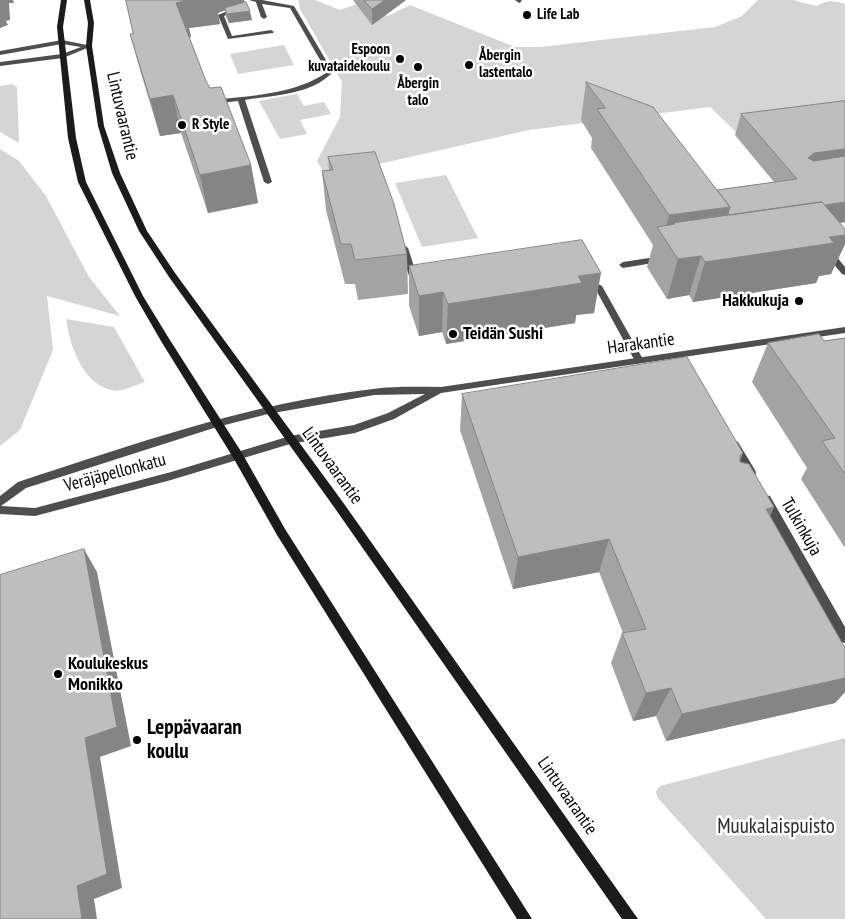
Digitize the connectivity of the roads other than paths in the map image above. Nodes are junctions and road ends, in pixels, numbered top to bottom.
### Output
1 (64, 0) edge
2 (87, 0) edge
3 (257, 1) edge
4 (264, 17) dead end
5 (270, 32) dead end
6 (62, 42) junction
7 (89, 46) junction
8 (0, 53) edge
9 (63, 56) junction
10 (0, 64) edge
11 (241, 99) junction
12 (214, 110) edge
13 (246, 112) junction
14 (236, 114) dead end
15 (268, 182) dead end
16 (400, 237) edge
17 (820, 243) edge
18 (670, 257) edge
19 (623, 265) dead end
20 (845, 272) edge
21 (577, 274) edge
22 (419, 291) edge
23 (845, 330) edge
24 (638, 361) junction
25 (440, 390) junction
26 (268, 410) junction
27 (217, 423) junction
28 (730, 436) edge
29 (290, 440) junction
30 (238, 456) junction
31 (0, 502) edge
32 (0, 510) edge
33 (845, 638) edge
34 (524, 919) edge
35 (631, 919) edge

1 - 6 main road
2 - 7 main road, Lintuvaarantie
3 - 4 street
3 - 5 street
3 - 11 street
6 - 7 street
6 - 8 street
6 - 9 main road
7 - 9 street
7 - 26 main road, Lintuvaarantie
9 - 10 street
9 - 27 main road
11 - 12 street
11 - 13 street
13 - 14 street
13 - 15 street
16 - 22 street
17 - 20 street
18 - 19 street
21 - 24 street
23 - 24 street, Harakantie
24 - 25 street, Harakantie
25 - 26 street, Harakantie
25 - 29 street, Harakantie
26 - 27 street, Harakantie
26 - 29 main road, Lintuvaarantie
27 - 30 main road
27 - 31 street, Veräjäpellonkatu
28 - 33 street, Tulkinkuja
29 - 30 street, Harakantie
29 - 35 main road, Lintuvaarantie
30 - 32 street, Veräjäpellonkatu
30 - 34 main road

